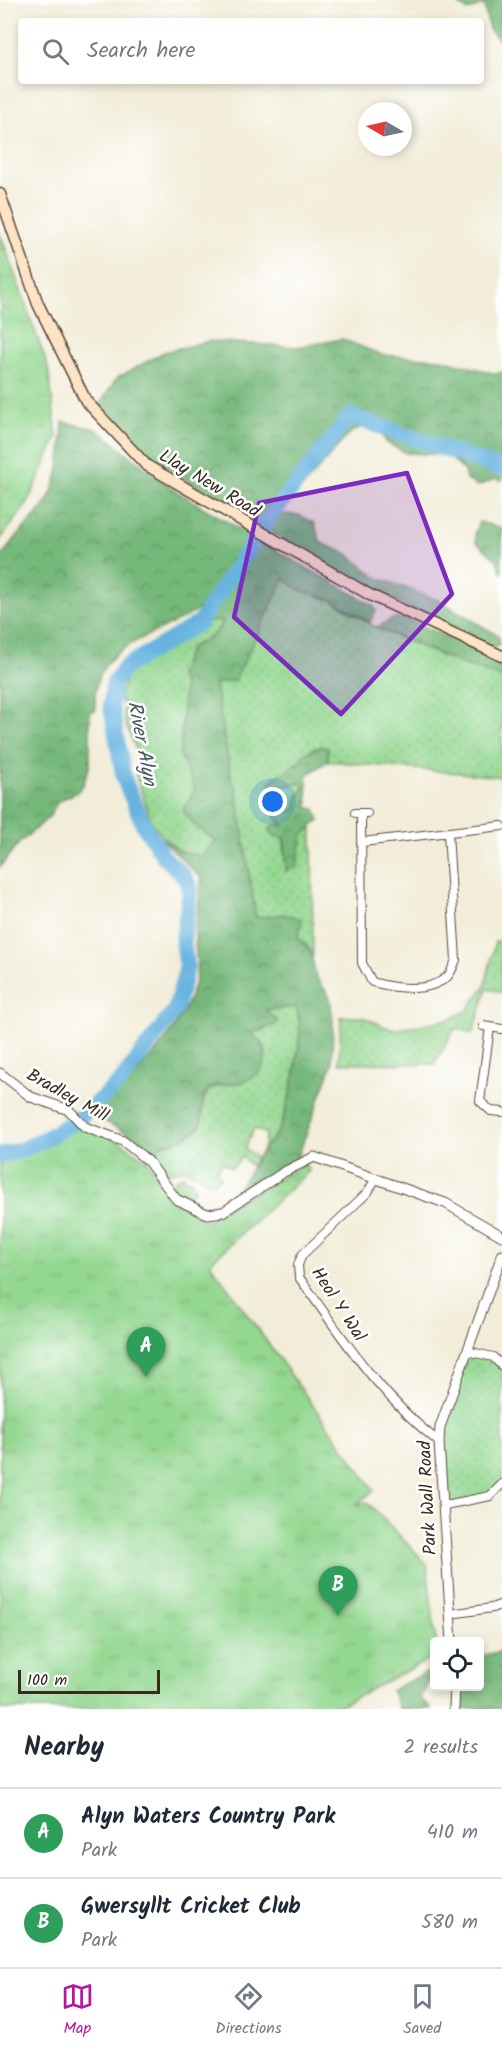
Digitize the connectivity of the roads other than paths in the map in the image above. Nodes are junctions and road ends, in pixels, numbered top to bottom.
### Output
1 (0, 194) edge
2 (502, 656) edge
3 (361, 813) dead end
4 (502, 826) edge
5 (448, 833) junction
6 (362, 842) junction
7 (502, 1029) edge
8 (0, 1073) edge
9 (502, 1112) edge
10 (376, 1178) junction
11 (502, 1236) edge
12 (502, 1254) edge
13 (467, 1351) junction
14 (502, 1366) edge
15 (439, 1442) junction
16 (502, 1484) edge
17 (445, 1505) junction
18 (502, 1604) edge
19 (450, 1614) junction
20 (452, 1637) edge
21 (455, 1691) edge
22 (454, 1709) edge

1 - 2 main road, Llay New Road
3 - 6 street
4 - 5 street
5 - 6 street
5 - 6 street
7 - 9 street
8 - 10 street, Bradley Mill
10 - 11 street, Bradley Mill
10 - 15 street, Heol Y Wal
12 - 13 street, Park Wall Road
13 - 14 street
13 - 15 street, Park Wall Road
15 - 17 street, Park Wall Road
16 - 17 street
17 - 19 street, Park Wall Road
18 - 19 street
19 - 20 street, Park Wall Road
21 - 22 street

